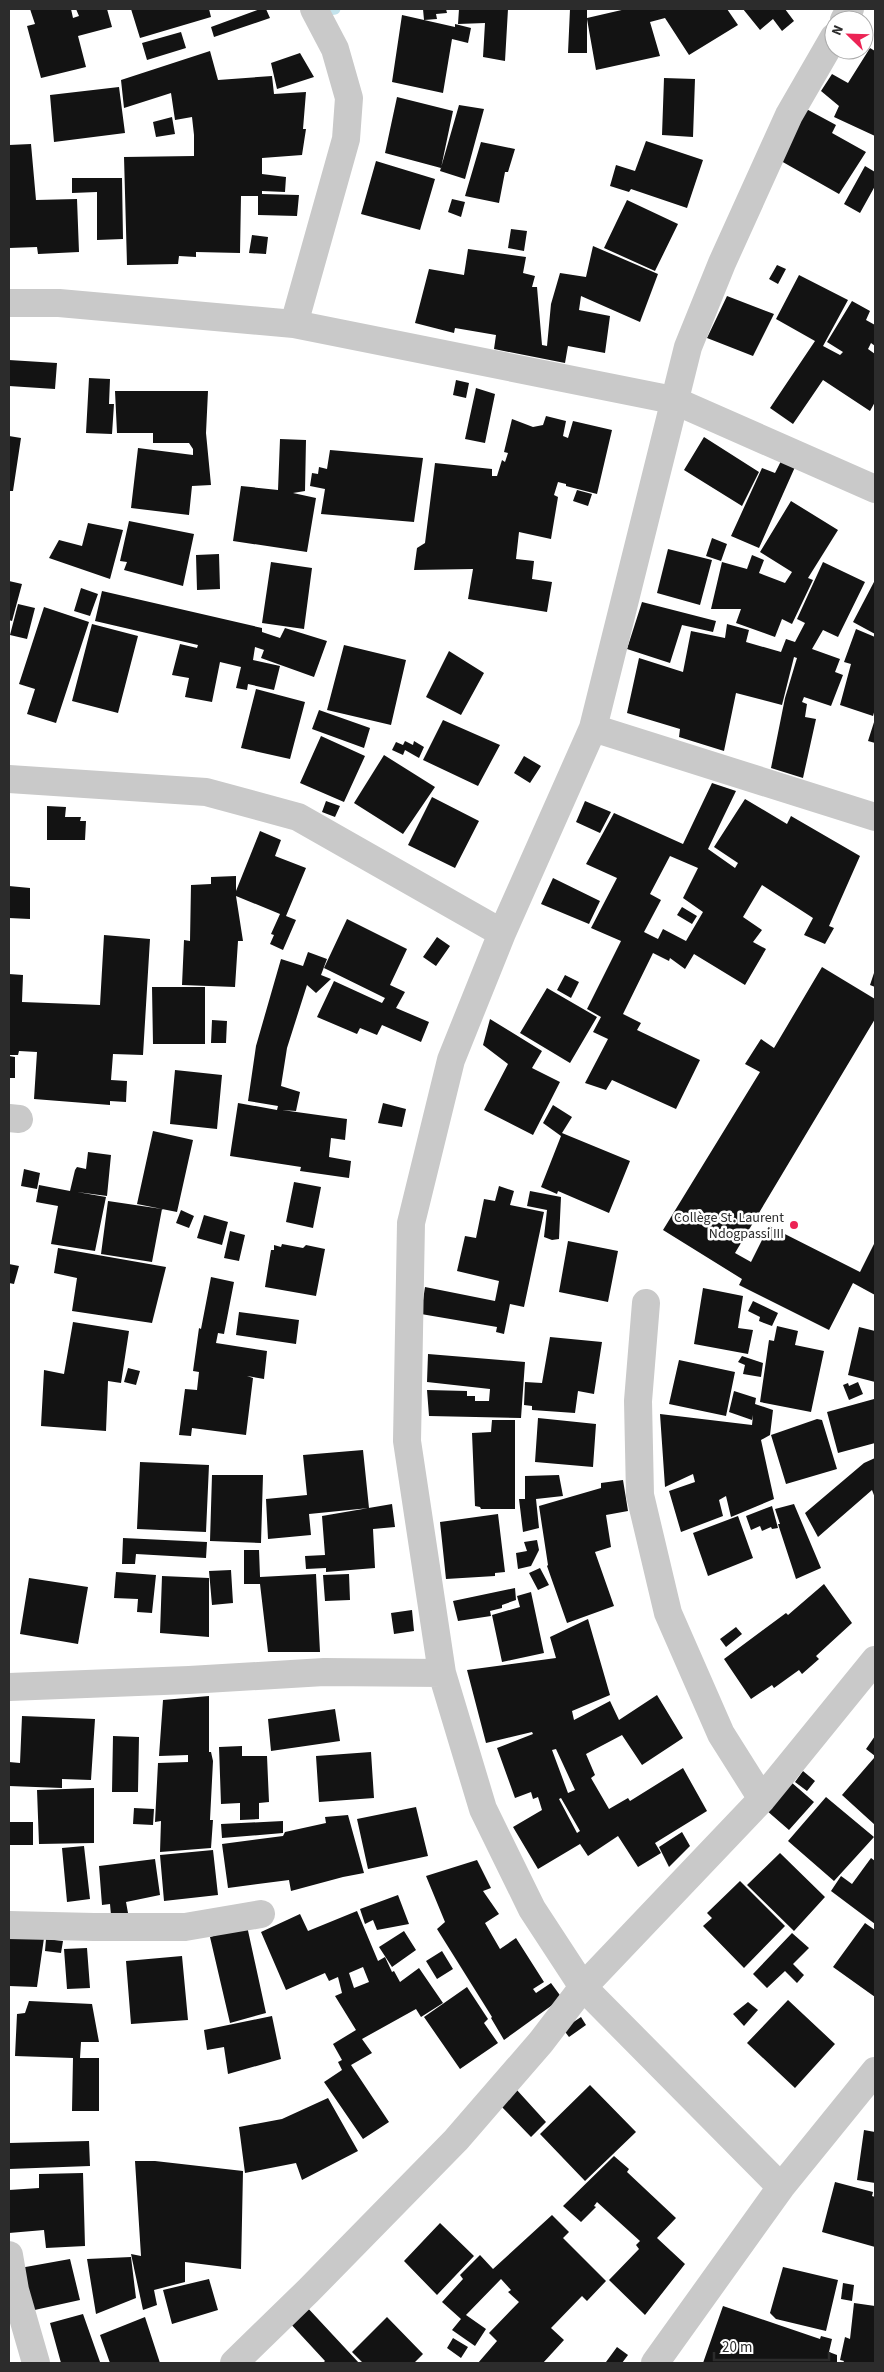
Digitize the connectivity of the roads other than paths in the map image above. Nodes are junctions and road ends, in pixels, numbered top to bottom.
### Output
1 (314, 9) edge
2 (824, 55) edge
3 (9, 303) edge
4 (294, 324) junction
5 (673, 400) junction
6 (875, 489) edge
7 (593, 728) junction
8 (9, 779) edge
9 (875, 816) edge
10 (502, 933) junction
11 (646, 1303) dead end
12 (875, 1660) edge
13 (442, 1673) junction
14 (9, 1687) edge
15 (762, 1799) junction
16 (261, 1914) dead end
17 (9, 1924) edge
18 (583, 1987) junction
19 (875, 2071) edge
20 (781, 2187) junction
21 (9, 2255) edge
22 (36, 2363) edge
23 (234, 2363) edge
24 (654, 2363) edge

1 - 4 street
2 - 5 street
3 - 4 street
4 - 5 street
5 - 6 street
5 - 7 street
7 - 9 street
7 - 10 street
8 - 10 street
10 - 13 street
11 - 15 street
12 - 15 street
13 - 14 street
13 - 18 street
15 - 18 street
16 - 17 street
18 - 20 street
18 - 23 street
19 - 20 street
20 - 24 street
21 - 22 street

